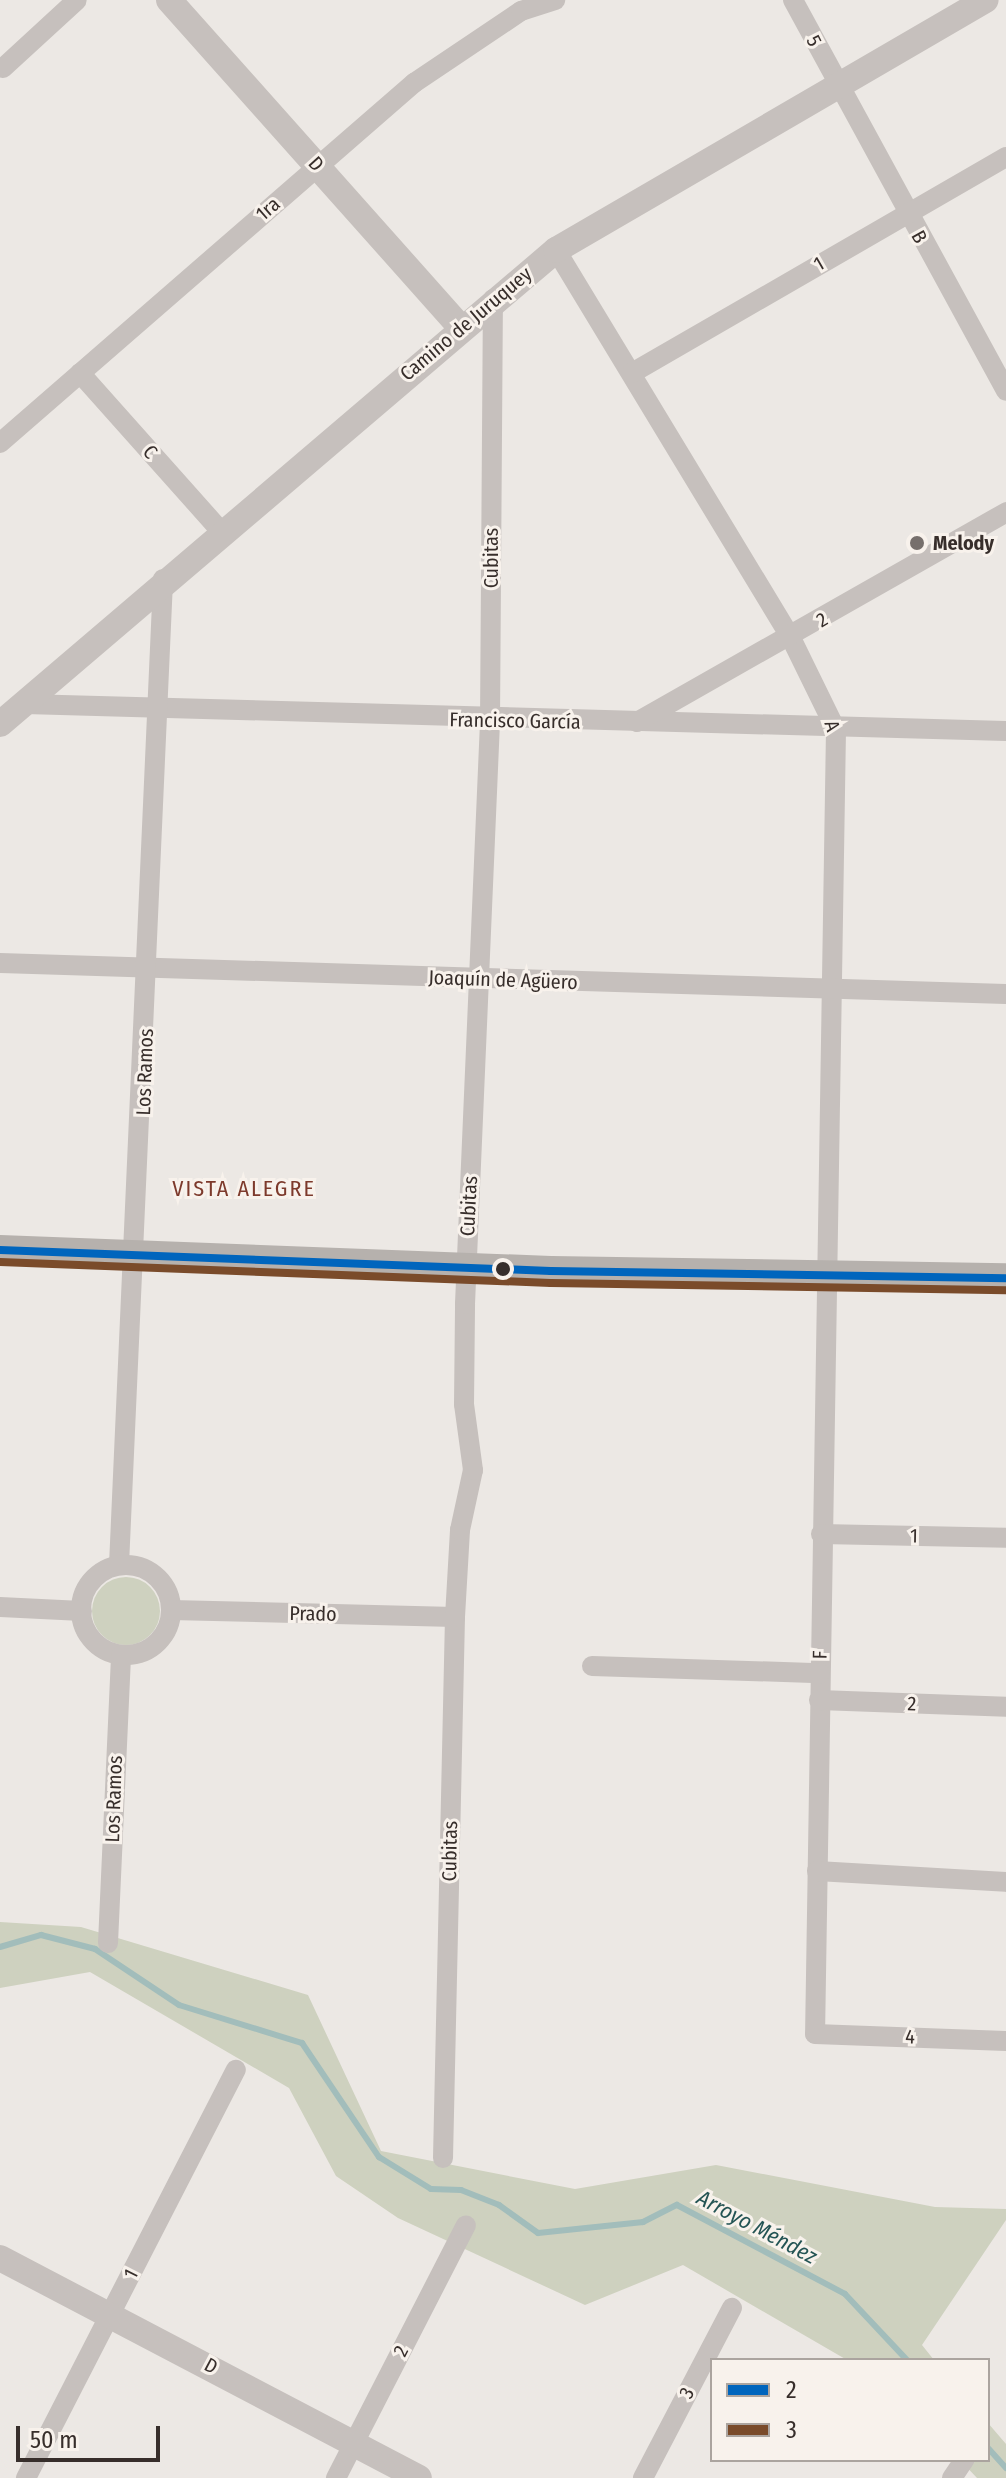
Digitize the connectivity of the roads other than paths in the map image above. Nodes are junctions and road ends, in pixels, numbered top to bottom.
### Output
1 (77, 0) edge
2 (169, 0) edge
3 (555, 0) edge
4 (793, 0) edge
5 (986, 0) edge
6 (3, 68) dead end
7 (835, 82) junction
8 (1006, 157) edge
9 (318, 165) junction
10 (905, 213) junction
11 (556, 250) junction
12 (493, 299) junction
13 (461, 328) junction
14 (80, 373) junction
15 (632, 373) junction
16 (1006, 391) edge
17 (0, 443) edge
18 (1006, 512) edge
19 (221, 531) junction
20 (163, 579) junction
21 (791, 638) junction
22 (25, 704) junction
23 (158, 712) junction
24 (490, 721) junction
25 (635, 723) junction
26 (0, 724) edge
27 (836, 730) junction
28 (1006, 731) edge
29 (0, 963) edge
30 (149, 969) junction
31 (481, 980) junction
32 (832, 989) junction
33 (1006, 994) edge
34 (0, 1250) edge
35 (138, 1254) junction
36 (466, 1269) junction
37 (823, 1275) junction
38 (1006, 1278) edge
39 (821, 1534) junction
40 (1006, 1538) edge
41 (119, 1565) junction
42 (0, 1607) edge
43 (171, 1610) junction
44 (82, 1611) junction
45 (455, 1617) junction
46 (121, 1655) junction
47 (592, 1666) dead end
48 (820, 1673) junction
49 (819, 1700) junction
50 (1006, 1707) edge
51 (817, 1871) junction
52 (1006, 1882) edge
53 (108, 1943) dead end
54 (815, 2034) joint
55 (1006, 2041) edge
56 (236, 2070) dead end
57 (443, 2158) dead end
58 (466, 2225) dead end
59 (0, 2258) edge
60 (732, 2308) dead end
61 (111, 2313) junction
62 (355, 2442) junction
63 (26, 2478) edge
64 (336, 2478) edge
65 (419, 2478) edge
66 (643, 2478) edge

1 - 6 street
2 - 9 street, D
3 - 9 street, 1ra
4 - 7 street, 5
5 - 7 street, Camino de Juruquey
7 - 10 street, B
7 - 11 street, Camino de Juruquey
8 - 10 street, 1
9 - 13 street, D
9 - 14 street, 1ra
10 - 15 street, 1
10 - 16 street, B
11 - 12 street, Camino de Juruquey
11 - 15 street, A
12 - 13 street, Camino de Juruquey
12 - 24 street, Cubitas
13 - 19 street, Camino de Juruquey
14 - 17 street, 1ra
14 - 19 street, C
15 - 21 street, A
18 - 21 street, 2
19 - 20 street, Camino de Juruquey
20 - 22 street, Camino de Juruquey
20 - 23 street, Los Ramos
21 - 25 street, 2
21 - 27 street, A
22 - 23 street, Francisco García
22 - 26 street, Camino de Juruquey
23 - 24 street, Francisco García
23 - 30 street, Los Ramos
24 - 25 street, Francisco García
24 - 31 street, Cubitas
25 - 27 street, Francisco García
27 - 28 street, Francisco García
27 - 32 street, A
29 - 30 street, Joaquín de Agüero
30 - 31 street, Joaquín de Agüero
30 - 35 street, Los Ramos
31 - 32 street, Joaquín de Agüero
31 - 36 street, Cubitas
32 - 33 street, Joaquín de Agüero
32 - 37 street, A
34 - 35 main road
35 - 36 main road
35 - 41 street, Los Ramos
36 - 37 main road
36 - 45 street, Cubitas
37 - 38 main road
37 - 39 street, F
39 - 40 street, 1
39 - 48 street, F
41 - 43 street
41 - 44 street
42 - 44 street
43 - 45 street, Prado
43 - 46 street
44 - 46 street
45 - 57 street, Cubitas
46 - 53 street, Los Ramos
47 - 48 street
48 - 49 street, F
49 - 50 street, 2
49 - 51 street, F
51 - 52 street
51 - 54 street, F
54 - 55 street, 4
56 - 61 street, 1
58 - 62 street, 2
59 - 61 street, D
60 - 66 street, 3
61 - 62 street, D
61 - 63 street, 1
62 - 64 street, 2
62 - 65 street, D

